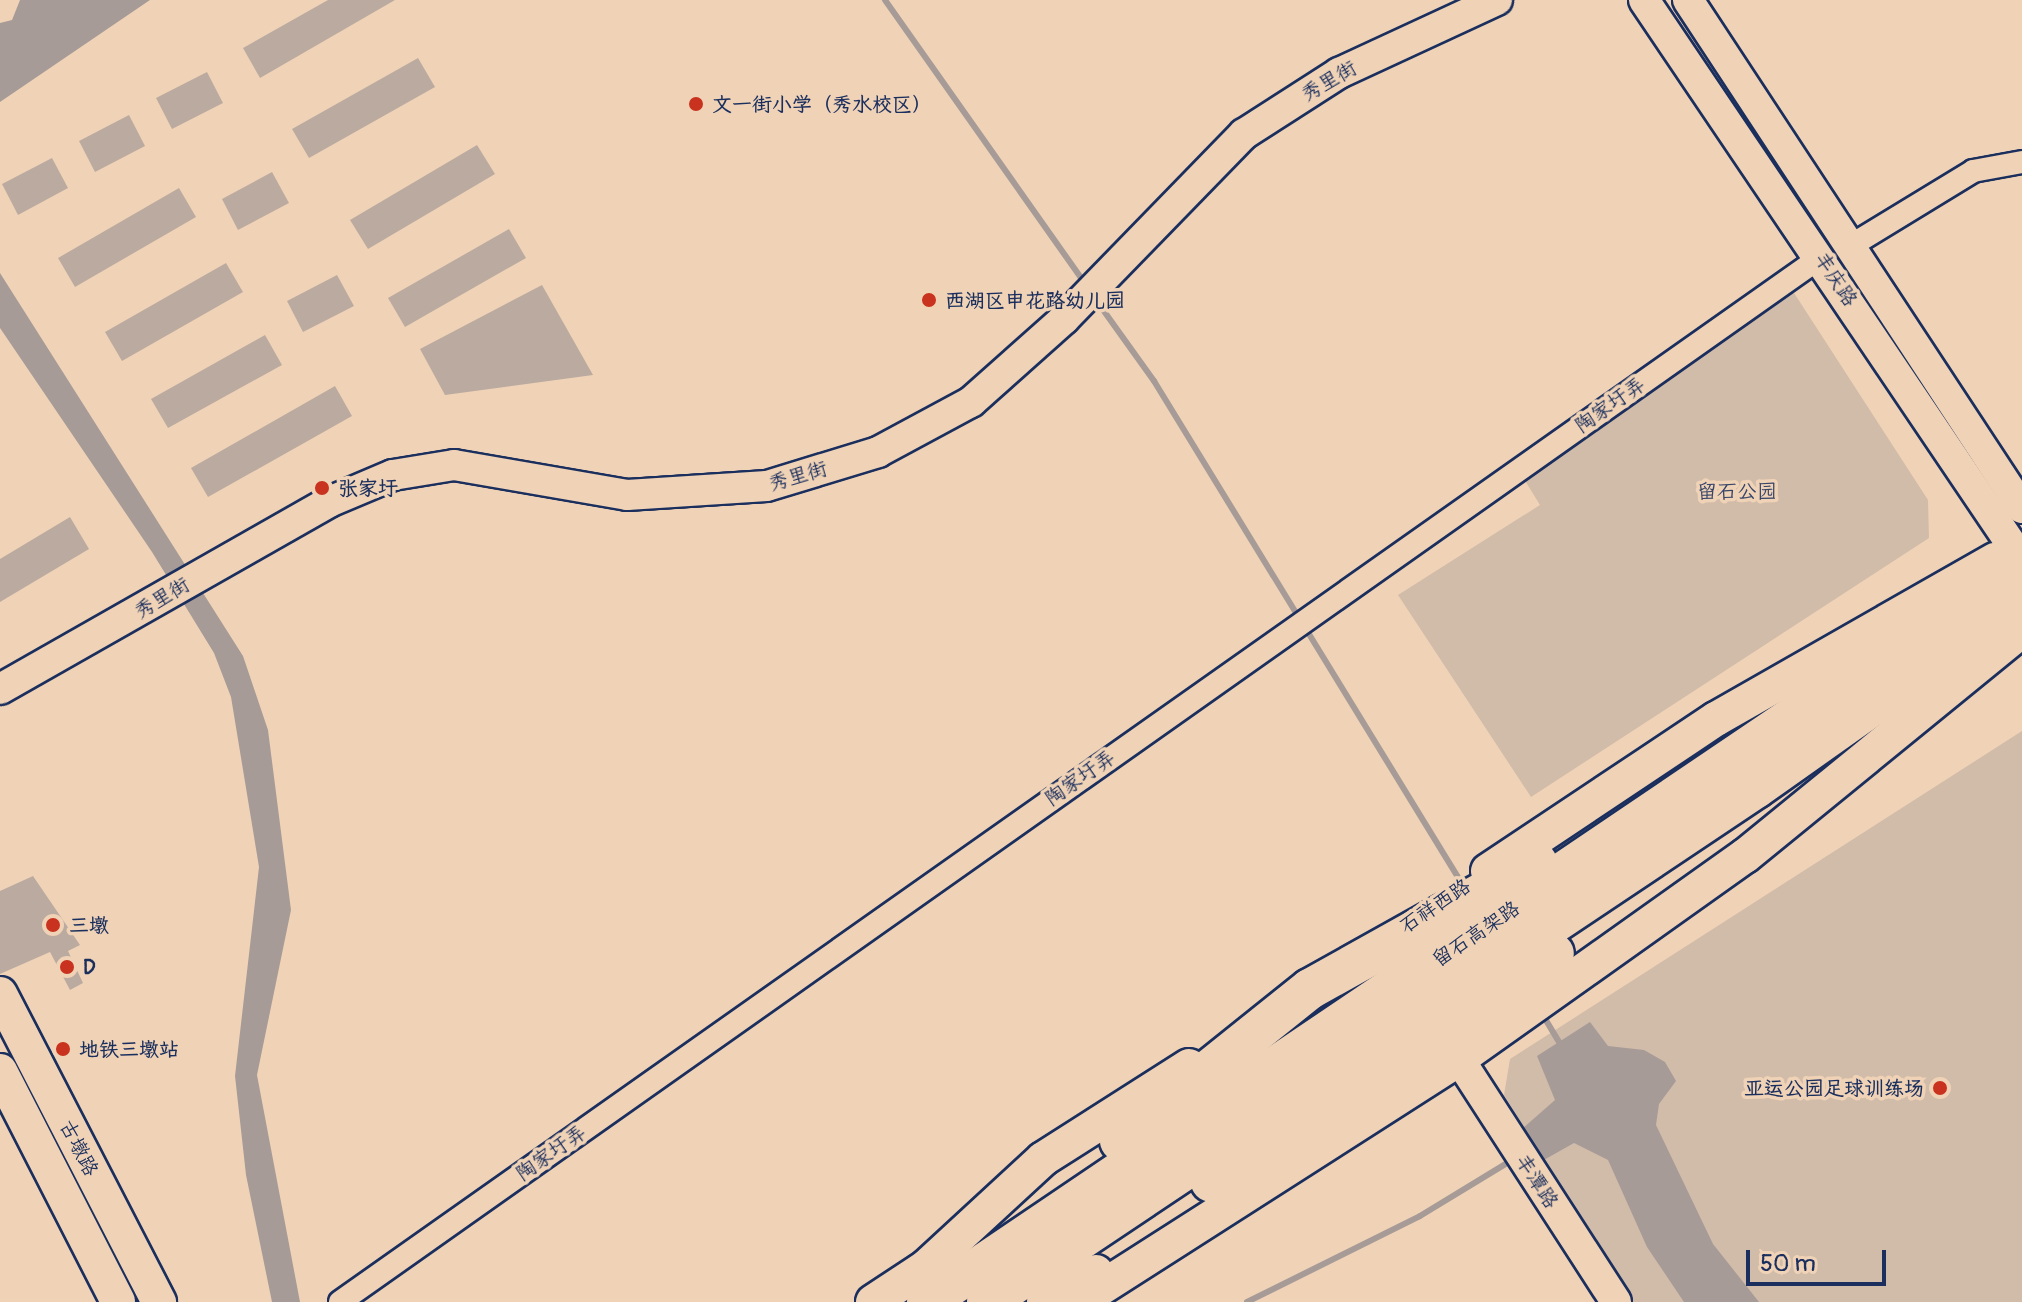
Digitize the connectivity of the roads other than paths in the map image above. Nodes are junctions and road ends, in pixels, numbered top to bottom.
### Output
1 (1497, 0) edge
2 (1644, 0) edge
3 (1688, 0) edge
4 (2022, 162) edge
5 (1852, 245) junction
6 (1821, 257) junction
7 (2022, 508) edge
8 (2020, 554) edge
9 (2022, 600) edge
10 (2022, 630) edge
11 (1919, 649) junction
12 (0, 689) edge
13 (1729, 747) junction
14 (1762, 798) junction
15 (1501, 873) junction
16 (1571, 890) junction
17 (1490, 954) junction
18 (1559, 966) junction
19 (1310, 989) junction
20 (0, 994) edge
21 (1451, 1050) junction
22 (0, 1071) edge
23 (1248, 1159) junction
24 (1513, 1161) junction
25 (118, 1302) edge
26 (159, 1302) edge
27 (340, 1302) edge
28 (873, 1302) edge
29 (927, 1302) edge
30 (987, 1302) edge
31 (1000, 1302) edge
32 (1044, 1302) edge
33 (1079, 1302) edge
34 (1592, 1302) edge
35 (1616, 1302) edge

1 - 12 street, 秀里街
2 - 6 street, 丰庆路
3 - 5 street, 丰庆路
4 - 5 street
5 - 7 street, 丰庆路
6 - 8 street, 丰庆路
6 - 27 street, 陶家圩弄
8 - 11 highway
8 - 15 main road
9 - 11 highway
10 - 18 main road
11 - 13 highway
11 - 14 highway
13 - 15 highway
13 - 16 highway, 留石高架路
14 - 16 highway, 留石高架路
14 - 18 highway
15 - 17 highway
16 - 17 highway, 留石高架路
17 - 18 highway
17 - 19 highway
17 - 21 highway
17 - 29 highway, 留石高架路
17 - 30 highway, 留石高架路
19 - 28 main road
19 - 29 highway
20 - 26 main road, 古墩路
21 - 23 highway
21 - 24 street, 丰潭路
21 - 33 main road
22 - 25 main road, 古墩路
23 - 31 highway
23 - 32 main road
24 - 34 street, 丰潭路
24 - 35 street, 丰潭路

